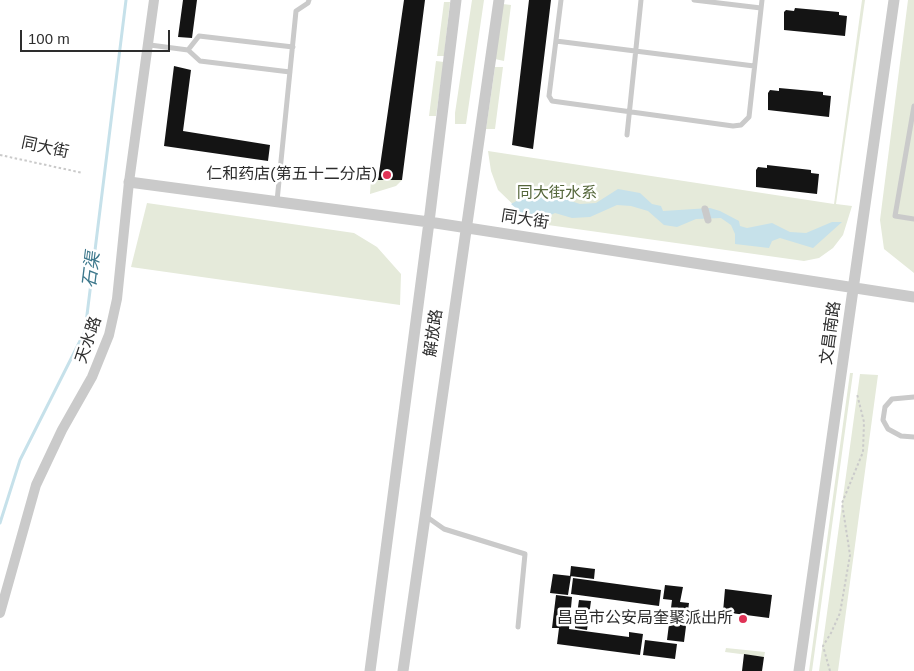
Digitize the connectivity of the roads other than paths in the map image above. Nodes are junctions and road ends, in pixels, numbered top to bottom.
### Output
1 (154, 0) edge
2 (309, 0) edge
3 (456, 0) edge
4 (499, 0) edge
5 (561, 0) edge
6 (641, 0) edge
7 (694, 0) edge
8 (762, 0) edge
9 (894, 0) edge
10 (761, 8) junction
11 (556, 41) junction
12 (150, 45) junction
13 (293, 46) junction
14 (188, 50) junction
15 (636, 51) junction
16 (754, 66) junction
17 (290, 72) junction
18 (914, 106) edge
19 (630, 112) junction
20 (626, 135) dead end
21 (906, 151) junction
22 (914, 153) edge
23 (129, 182) junction
24 (276, 201) junction
25 (705, 209) dead end
26 (914, 219) edge
27 (708, 220) dead end
28 (429, 222) junction
29 (466, 228) junction
30 (854, 288) junction
31 (914, 297) edge
32 (914, 397) edge
33 (914, 437) edge
34 (424, 515) junction
35 (0, 613) edge
36 (518, 627) dead end
37 (370, 671) edge
38 (403, 671) edge
39 (799, 671) edge

1 - 12 street, 天水路
2 - 13 lane
3 - 28 street
4 - 29 street, 解放路
5 - 11 lane
6 - 15 lane
7 - 10 lane
8 - 10 lane
9 - 30 street, 文昌南路
10 - 16 lane
11 - 15 lane
11 - 19 lane
12 - 14 lane
12 - 23 street, 天水路
13 - 14 lane
13 - 17 lane
14 - 17 lane
15 - 16 lane
15 - 19 lane
16 - 19 lane
17 - 24 lane
18 - 21 lane
19 - 20 lane
21 - 22 lane
21 - 26 lane
23 - 24 street, 同大街
23 - 35 street, 天水路
24 - 28 street, 同大街
25 - 27 street
28 - 29 street, 同大街
28 - 37 street
29 - 30 street, 同大街
29 - 34 street, 解放路
30 - 31 street, 同大街
30 - 39 street, 文昌南路
32 - 33 lane
34 - 36 lane
34 - 38 street, 解放路

